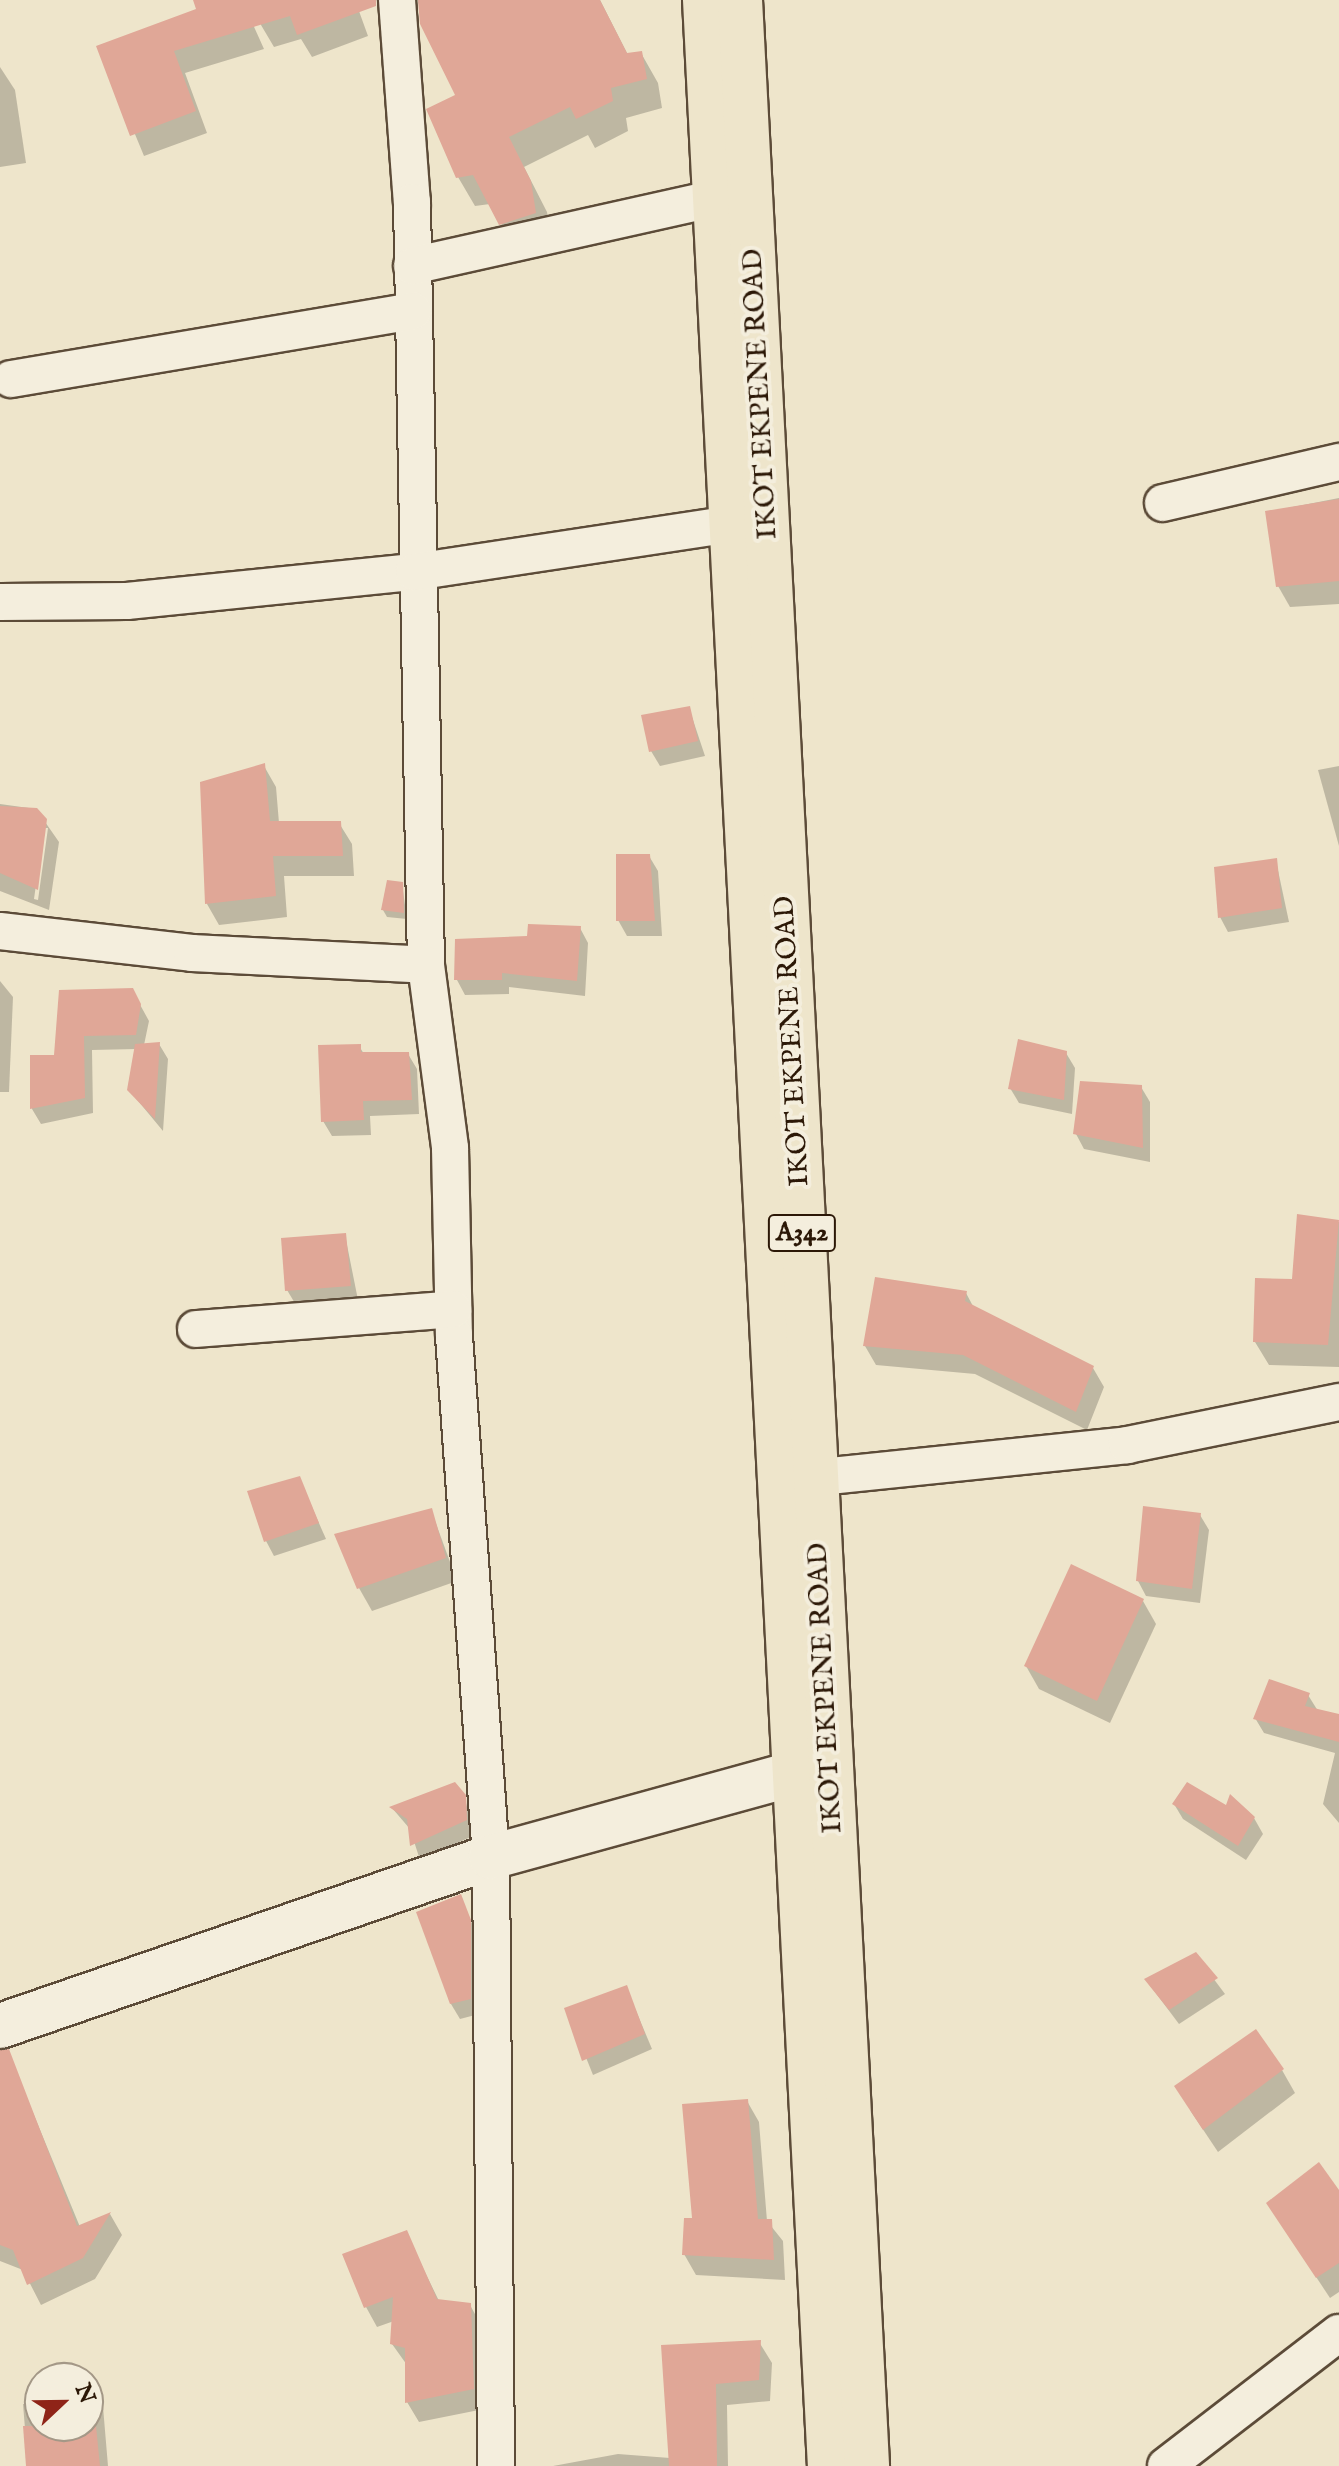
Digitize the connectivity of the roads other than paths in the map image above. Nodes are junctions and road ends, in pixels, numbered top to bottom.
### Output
1 (397, 0) edge
2 (705, 0) edge
3 (740, 0) edge
4 (732, 194) junction
5 (412, 266) junction
6 (413, 311) junction
7 (11, 379) dead end
8 (1339, 462) edge
9 (1163, 503) dead end
10 (730, 524) junction
11 (414, 572) junction
12 (0, 602) edge
13 (0, 931) edge
14 (426, 965) junction
15 (453, 1309) junction
16 (196, 1329) dead end
17 (1339, 1402) edge
18 (795, 1480) junction
19 (796, 1773) junction
20 (491, 1857) junction
21 (0, 2026) edge
22 (1339, 2333) edge
23 (496, 2466) edge
24 (830, 2466) edge
25 (867, 2466) edge
26 (1166, 2466) edge

1 - 5 street
2 - 4 highway, IKOT EKPENE ROAD / A342
3 - 4 highway, IKOT EKPENE ROAD / A342
4 - 5 street
4 - 10 highway, IKOT EKPENE ROAD / A342
4 - 18 highway, IKOT EKPENE ROAD / A342
5 - 6 street
6 - 7 street
6 - 11 street
8 - 9 street
10 - 11 street
10 - 18 highway, IKOT EKPENE ROAD / A342
11 - 12 street
11 - 14 street
13 - 14 street
14 - 15 street
15 - 16 street
15 - 20 street
17 - 18 street
18 - 19 highway, IKOT EKPENE ROAD / A342
18 - 25 highway, IKOT EKPENE ROAD / A342
19 - 20 street
19 - 24 highway, IKOT EKPENE ROAD / A342
20 - 21 street
20 - 23 street
22 - 26 street

